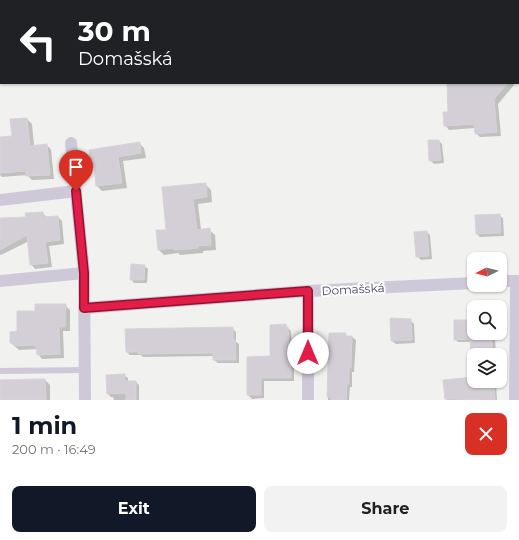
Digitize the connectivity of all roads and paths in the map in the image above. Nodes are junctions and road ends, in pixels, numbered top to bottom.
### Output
1 (71, 143) dead end
2 (76, 191) junction
3 (0, 200) edge
4 (84, 273) junction
5 (517, 280) edge
6 (0, 281) edge
7 (507, 281) edge
8 (467, 283) edge
9 (308, 291) junction
10 (84, 308) junction
11 (85, 370) junction
12 (0, 371) edge
13 (85, 400) edge
14 (308, 400) edge
15 (515, 400) edge

1 - 2 street
2 - 3 street
2 - 4 street
4 - 6 street
4 - 10 street
5 - 7 street
5 - 15 street
8 - 9 street, Domašská
9 - 10 street, Domašská
9 - 14 street
10 - 11 street
11 - 12 lane
11 - 13 street

